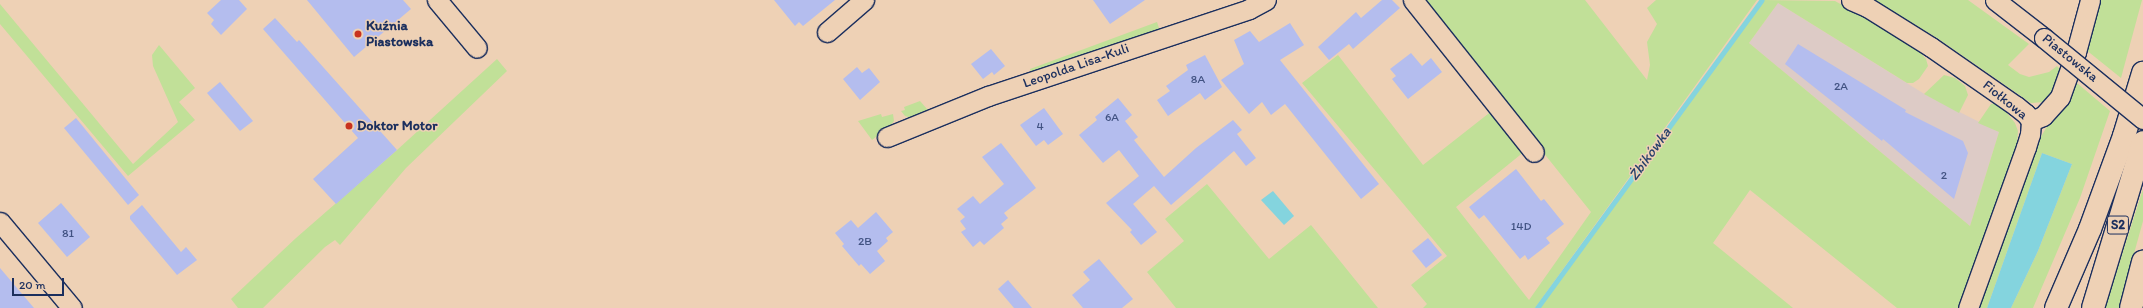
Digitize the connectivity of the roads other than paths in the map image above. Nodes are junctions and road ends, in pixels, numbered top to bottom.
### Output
1 (437, 0) edge
2 (864, 0) edge
3 (1266, 0) edge
4 (1413, 0) edge
5 (1851, 0) edge
6 (1995, 0) edge
7 (2090, 0) edge
8 (827, 32) dead end
9 (477, 48) dead end
10 (2143, 73) edge
11 (2143, 119) edge
12 (2031, 121) junction
13 (887, 137) dead end
14 (2143, 142) edge
15 (1534, 152) dead end
16 (0, 222) edge
17 (2143, 262) edge
18 (72, 308) edge
19 (1968, 308) edge
20 (2056, 308) edge
21 (2093, 308) edge
22 (2130, 308) edge

1 - 9 street
2 - 8 street
3 - 13 street, Leopolda Lisa-Kuli
4 - 15 street
5 - 12 street, Fiołkowa
6 - 11 street, Piastowska, bridge
7 - 12 street
10 - 20 highway
12 - 19 street, Fiołkowa
14 - 21 highway, S2
16 - 18 street
17 - 22 highway

